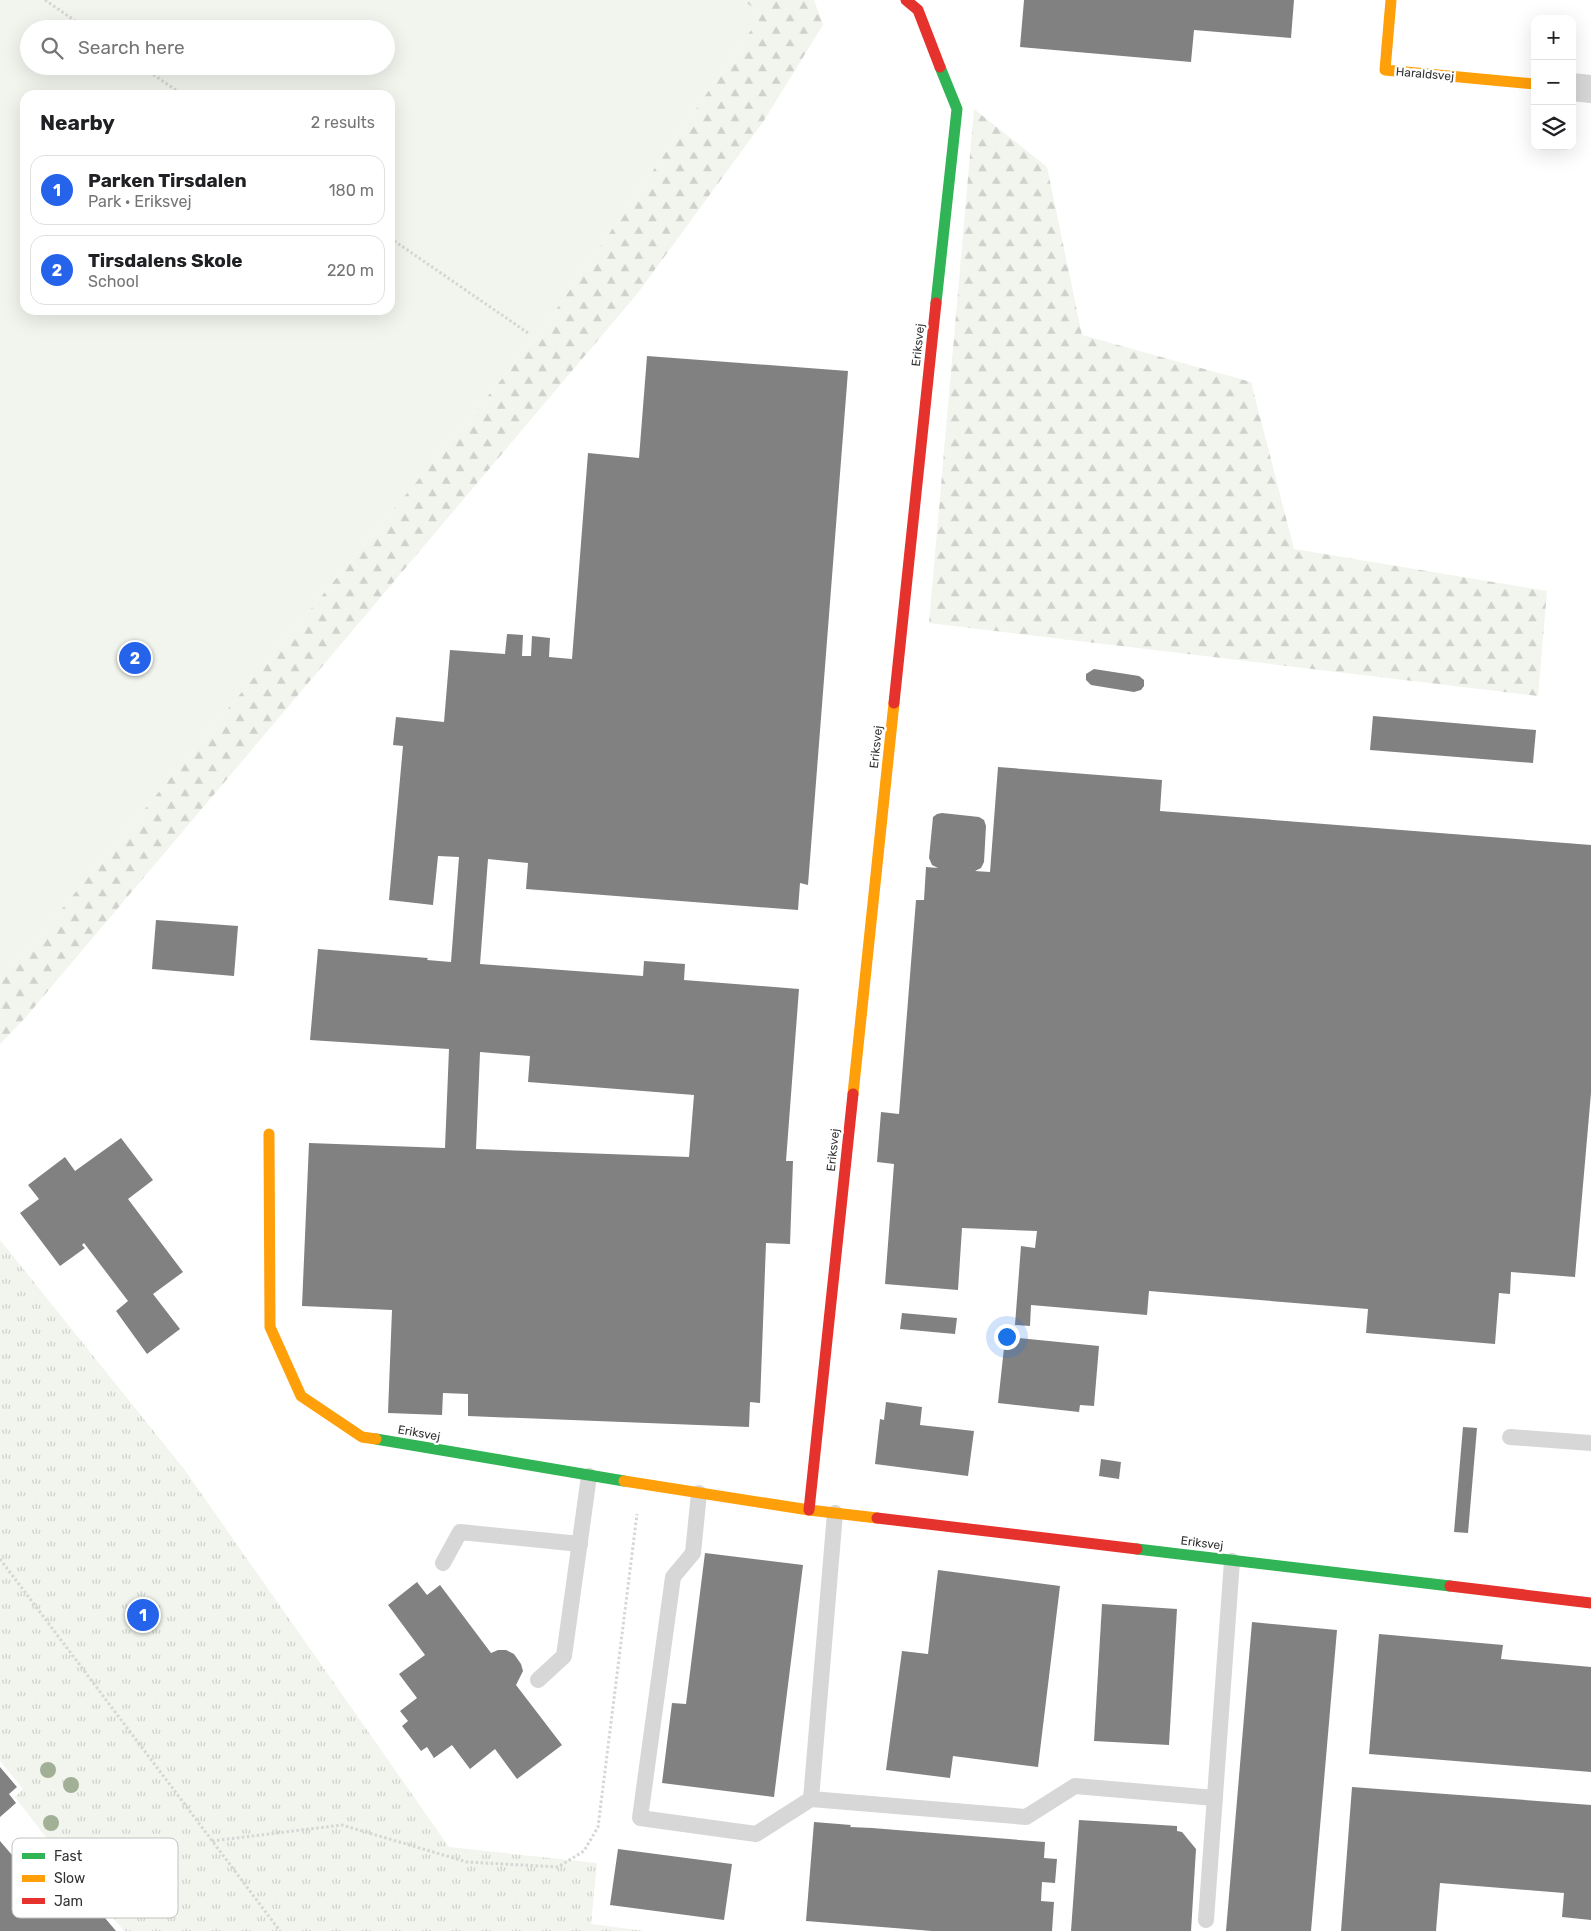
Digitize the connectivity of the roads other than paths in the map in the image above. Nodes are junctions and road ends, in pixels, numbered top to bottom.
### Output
1 (906, 0) edge
2 (1391, 0) edge
3 (1531, 84) edge
4 (1576, 87) edge
5 (1591, 89) edge
6 (269, 1134) dead end
7 (1510, 1437) dead end
8 (1591, 1443) edge
9 (589, 1476) junction
10 (699, 1493) junction
11 (809, 1510) junction
12 (835, 1513) junction
13 (580, 1544) junction
14 (1232, 1561) junction
15 (443, 1563) dead end
16 (1591, 1604) edge
17 (538, 1680) dead end
18 (811, 1798) junction
19 (1215, 1798) junction
20 (1206, 1920) dead end

1 - 11 street, Eriksvej
2 - 3 street, Haraldsvej
4 - 5 street
6 - 9 street, Eriksvej
7 - 8 lane
9 - 10 street, Eriksvej
9 - 13 lane
10 - 11 street, Eriksvej
10 - 18 lane
11 - 12 street, Eriksvej
12 - 14 street, Eriksvej
12 - 18 lane
13 - 15 lane
13 - 17 lane
14 - 16 street, Eriksvej
14 - 19 lane
18 - 19 lane
19 - 20 lane

